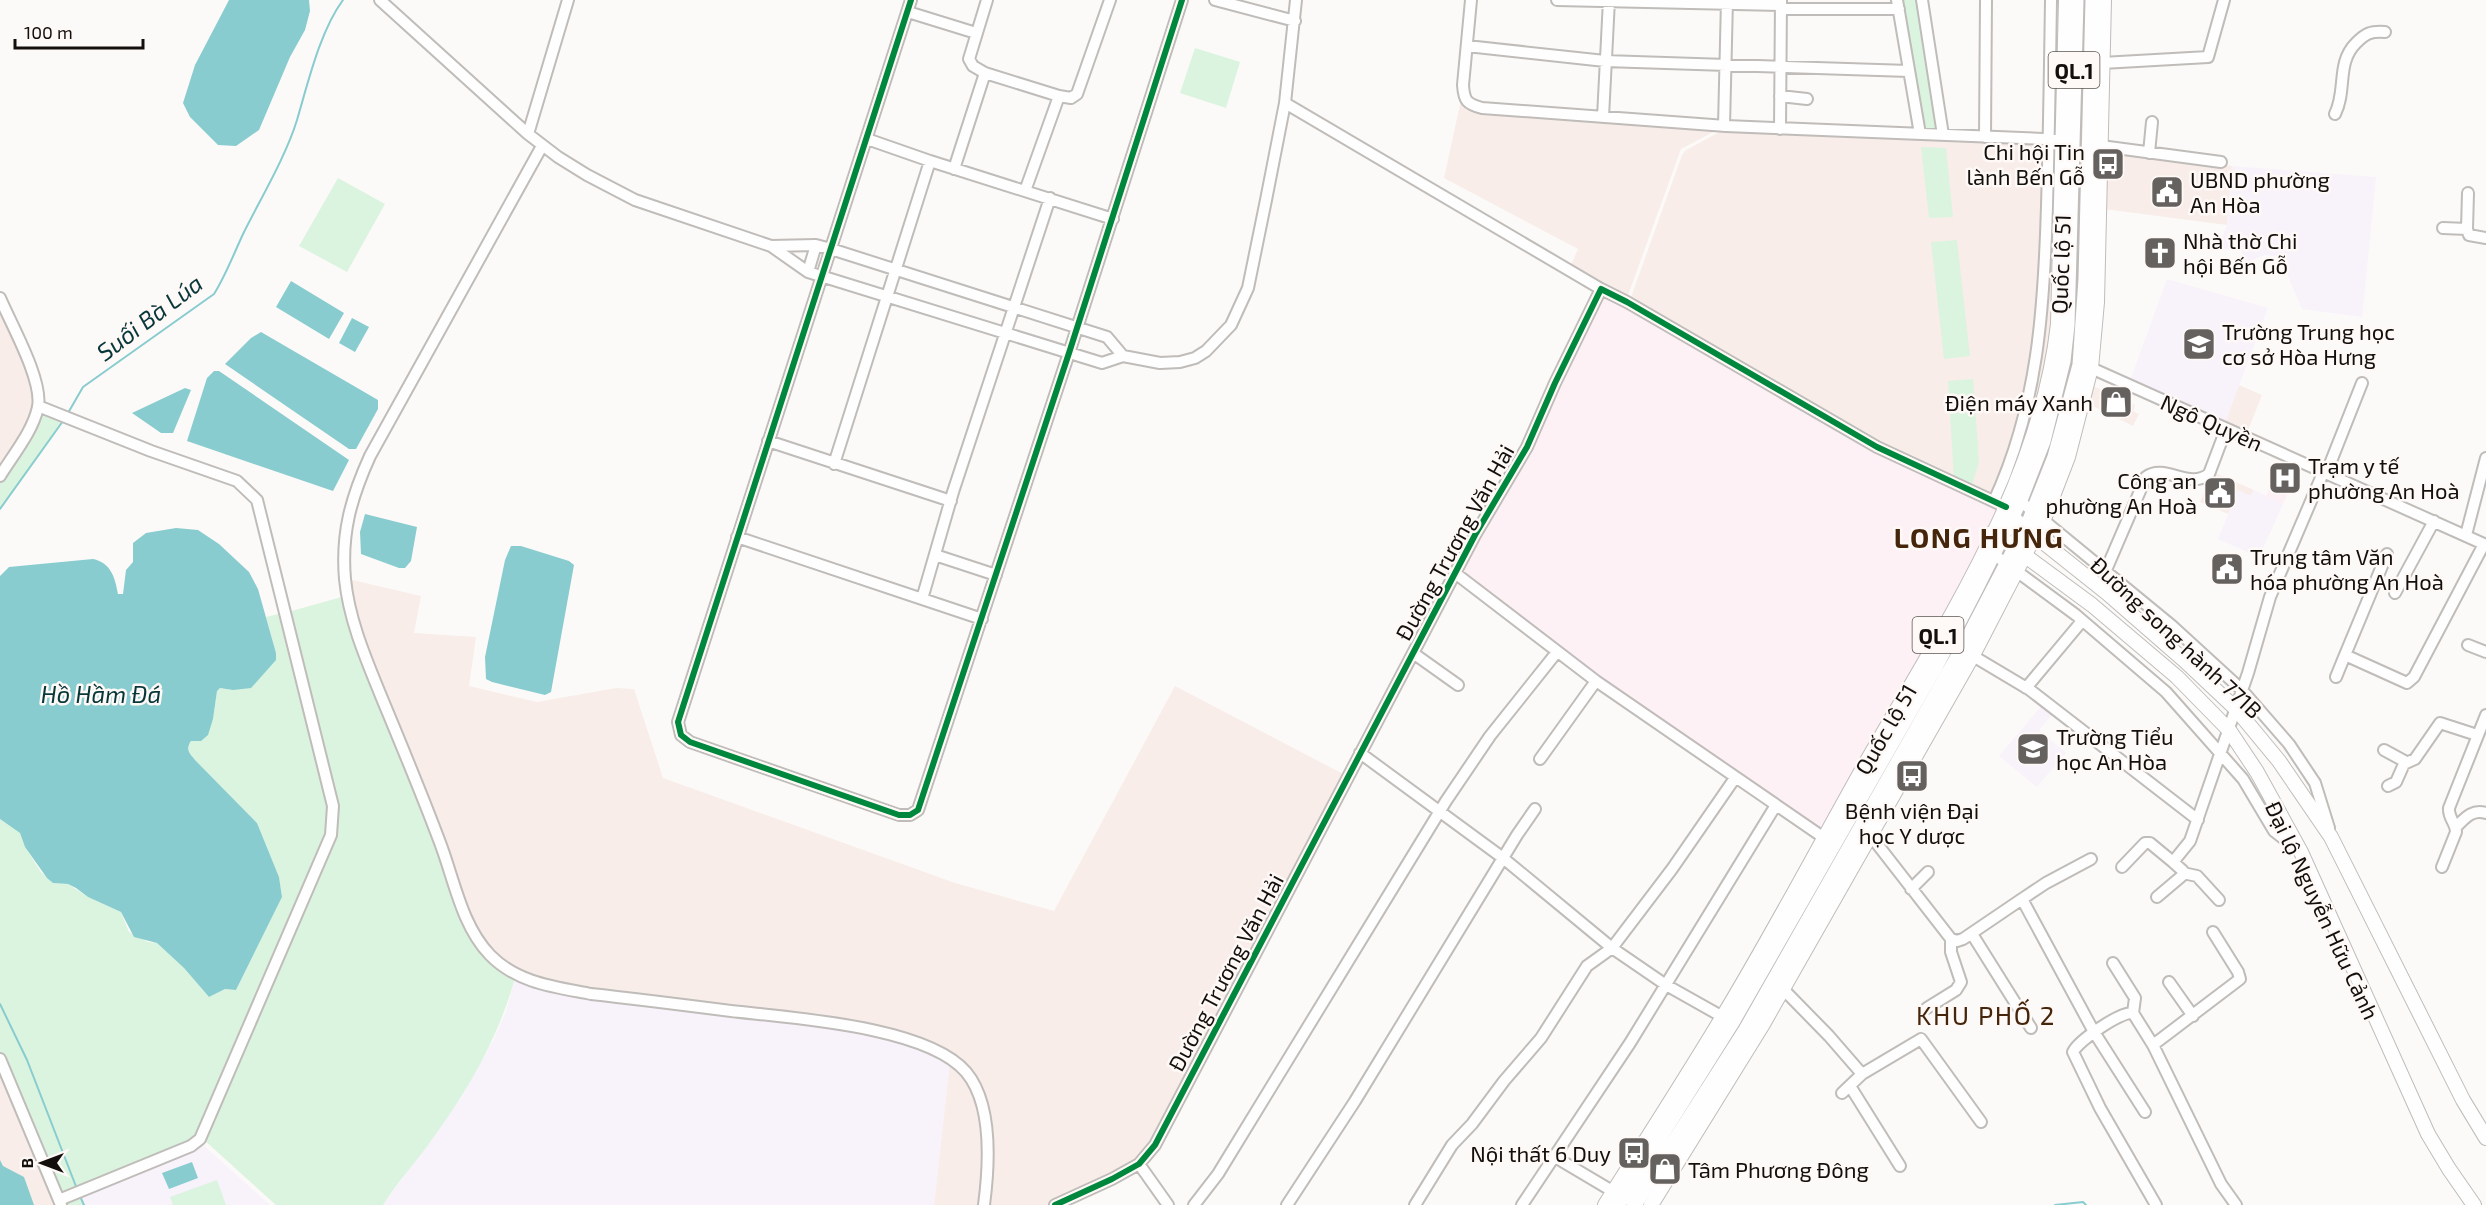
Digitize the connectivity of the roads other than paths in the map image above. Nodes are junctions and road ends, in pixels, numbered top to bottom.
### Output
1 (380, 0) edge
2 (568, 0) edge
3 (911, 0) edge
4 (987, 0) edge
5 (1110, 0) edge
6 (1182, 0) edge
7 (1215, 0) edge
8 (1296, 0) edge
9 (1471, 0) edge
10 (1557, 0) edge
11 (1923, 0) edge
12 (1986, 0) edge
13 (2051, 0) edge
14 (2066, 0) edge
15 (2076, 0) edge
16 (2093, 0) edge
17 (2104, 0) edge
18 (2224, 0) edge
19 (1609, 1) edge
20 (1727, 2) edge
21 (1898, 4) edge
22 (1781, 5) edge
23 (908, 12) junction
24 (1295, 21) junction
25 (2385, 32) dead end
26 (976, 33) junction
27 (1467, 46) junction
28 (1605, 61) junction
29 (1725, 64) junction
30 (2097, 64) junction
31 (1780, 66) junction
32 (1909, 71) junction
33 (985, 72) junction
34 (1059, 96) junction
35 (1780, 96) junction
36 (1807, 99) dead end
37 (1286, 103) junction
38 (2335, 114) dead end
39 (1603, 117) junction
40 (2152, 122) dead end
41 (1724, 126) junction
42 (1780, 129) junction
43 (528, 134) junction
44 (1920, 134) junction
45 (1943, 135) junction
46 (1985, 137) junction
47 (867, 139) junction
48 (2062, 140) junction
49 (542, 146) junction
50 (2101, 146) junction
51 (2149, 153) junction
52 (930, 161) junction
53 (2221, 162) dead end
54 (954, 169) junction
55 (2094, 178) junction
56 (1025, 191) junction
57 (2468, 193) dead end
58 (1050, 198) junction
59 (1113, 219) junction
60 (2443, 228) dead end
61 (2467, 229) junction
62 (2486, 238) edge
63 (816, 245) junction
64 (771, 246) junction
65 (831, 249) junction
66 (896, 270) junction
67 (808, 272) junction
68 (822, 277) junction
69 (1601, 289) junction
70 (887, 297) junction
71 (0, 298) edge
72 (1013, 307) junction
73 (1077, 328) junction
74 (1005, 333) junction
75 (1069, 353) junction
76 (1123, 356) junction
77 (2036, 357) junction
78 (2054, 359) junction
79 (2096, 371) junction
80 (2362, 383) dead end
81 (38, 406) junction
82 (2226, 429) junction
83 (768, 441) junction
84 (2486, 458) edge
85 (834, 464) junction
86 (2324, 473) junction
87 (0, 476) edge
88 (2482, 493) edge
89 (951, 501) junction
90 (2008, 505) junction
91 (2038, 514) junction
92 (2434, 521) junction
93 (2030, 532) junction
94 (1998, 535) junction
95 (2466, 536) junction
96 (737, 537) junction
97 (2485, 544) edge
98 (1989, 551) junction
99 (2020, 552) junction
100 (2387, 554) dead end
101 (935, 555) junction
102 (2012, 568) junction
103 (2106, 570) junction
104 (1455, 573) junction
105 (996, 575) junction
106 (2395, 593) dead end
107 (922, 599) junction
108 (981, 619) junction
109 (2082, 621) junction
110 (2468, 645) dead end
111 (1557, 652) junction
112 (1967, 652) junction
113 (2486, 652) edge
114 (1413, 653) junction
115 (2345, 655) junction
116 (2336, 677) dead end
117 (1596, 681) junction
118 (1458, 685) dead end
119 (2026, 688) junction
120 (2242, 690) junction
121 (2236, 709) junction
122 (2486, 715) edge
123 (2229, 730) junction
124 (2477, 735) junction
125 (2384, 750) dead end
126 (2221, 752) junction
127 (1360, 753) junction
128 (1540, 759) dead end
129 (2406, 762) junction
130 (1735, 778) junction
131 (2388, 786) dead end
132 (1776, 806) junction
133 (1535, 809) dead end
134 (1440, 811) junction
135 (2486, 813) edge
136 (2198, 820) junction
137 (2456, 827) junction
138 (1866, 829) junction
139 (2331, 837) junction
140 (1828, 841) junction
141 (2301, 852) junction
142 (1503, 858) junction
143 (2091, 859) dead end
144 (2173, 862) junction
145 (2122, 867) dead end
146 (2442, 867) dead end
147 (1928, 872) dead end
148 (2184, 873) junction
149 (1911, 889) junction
150 (2157, 897) dead end
151 (2022, 899) junction
152 (2219, 900) dead end
153 (2212, 932) dead end
154 (1972, 934) junction
155 (1951, 939) junction
156 (1612, 948) junction
157 (2113, 963) dead end
158 (2169, 982) dead end
159 (1666, 985) junction
160 (1783, 989) junction
161 (1926, 1008) dead end
162 (2133, 1013) junction
163 (2193, 1016) junction
164 (1727, 1019) junction
165 (2031, 1028) dead end
166 (1751, 1032) junction
167 (2094, 1032) junction
168 (2153, 1045) junction
169 (0, 1059) edge
170 (1862, 1074) junction
171 (2145, 1112) dead end
172 (1981, 1122) dead end
173 (2486, 1138) edge
174 (1555, 1157) junction
175 (1139, 1164) junction
176 (1900, 1166) dead end
177 (1622, 1200) edge
178 (1652, 1200) edge
179 (62, 1201) edge
180 (984, 1205) edge
181 (1055, 1205) edge
182 (1168, 1205) edge
183 (1194, 1205) edge
184 (1287, 1205) edge
185 (1415, 1205) edge
186 (1522, 1205) edge
187 (1605, 1205) edge
188 (2156, 1205) edge
189 (2236, 1205) edge
190 (2474, 1205) edge

1 - 43 street
2 - 43 street
3 - 23 street
4 - 26 street
5 - 34 street
6 - 59 street
7 - 24 street
8 - 24 street
9 - 27 street
10 - 19 street
11 - 45 street
12 - 46 street
13 - 48 street
14 - 48 main road, Quốc lộ 51 / QL.1
15 - 48 highway, Quốc lộ 51 / QL.1
16 - 30 highway, Quốc lộ 51 / QL.1
17 - 30 main road, Quốc lộ 51 / QL.1
18 - 30 street
19 - 20 street
19 - 28 street
20 - 22 street
20 - 29 street
21 - 22 street
21 - 32 street
22 - 31 street
23 - 26 street
23 - 47 street
24 - 37 street
25 - 38 street
26 - 33 street
27 - 28 street
27 - 39 street
28 - 29 street
28 - 39 street
29 - 31 street
29 - 41 street
30 - 50 main road, Quốc lộ 51 / QL.1
30 - 55 highway, Quốc lộ 51 / QL.1
31 - 32 street
31 - 35 street
32 - 44 street
33 - 34 street
33 - 54 street
34 - 56 street
35 - 36 street
35 - 42 street
37 - 69 street
37 - 76 street
39 - 41 street
40 - 51 street
41 - 42 street
42 - 44 street
43 - 49 street
44 - 45 street
45 - 46 street
46 - 48 street
47 - 52 street
47 - 65 street
48 - 77 street
48 - 78 main road, Quốc lộ 51 / QL.1
48 - 90 highway, Quốc lộ 51 / QL.1
49 - 64 street
49 - 180 street
50 - 51 street
50 - 55 main road, Quốc lộ 51 / QL.1
51 - 53 street
52 - 54 street
52 - 66 street
54 - 56 street
55 - 79 main road, Quốc lộ 51 / QL.1
55 - 91 highway, Quốc lộ 51 / QL.1
56 - 58 street
57 - 61 street
58 - 59 street
58 - 72 street
59 - 73 street
60 - 61 street
61 - 62 street
63 - 64 street
63 - 65 street
63 - 67 street
64 - 67 street
65 - 66 street
65 - 68 street
66 - 70 street
66 - 72 street
67 - 68 street
68 - 70 street
68 - 83 street
69 - 90 street
69 - 104 street, Đường Trương Văn Hải
70 - 74 street
70 - 85 street
71 - 81 street
72 - 73 street
72 - 74 street
73 - 75 street
73 - 76 street
74 - 75 street
74 - 89 street
75 - 76 street
75 - 105 street
77 - 78 street
77 - 90 street
78 - 90 main road, Quốc lộ 51 / QL.1
79 - 82 street, Ngô Quyền
79 - 91 main road, Quốc lộ 51 / QL.1
80 - 86 street
81 - 87 street
81 - 179 street
82 - 86 street, Ngô Quyền
82 - 103 street
83 - 85 street
83 - 96 street
84 - 88 street
85 - 89 street
86 - 92 street, Ngô Quyền
86 - 120 street
88 - 95 street
89 - 101 street
90 - 91 street, Đường song hành 771B
90 - 93 main road, Đại lộ Nguyễn Hữu Cảnh
90 - 94 highway, Quốc lộ 51 / QL.1
91 - 93 highway, Quốc lộ 51 / QL.1
91 - 103 street, Đường song hành 771B
92 - 95 street, Ngô Quyền
92 - 106 street
93 - 99 highway, Quốc lộ 51 / QL.1
93 - 121 main road, Đại lộ Nguyễn Hữu Cảnh
94 - 98 highway, Quốc lộ 51 / QL.1
94 - 99 main road, Đại lộ Nguyễn Hữu Cảnh
95 - 97 street, Ngô Quyền
96 - 107 street
96 - 108 street
97 - 115 street
98 - 102 street
98 - 140 highway, Quốc lộ 51 / QL.1
99 - 102 highway, Quốc lộ 51 / QL.1
99 - 123 main road, Đại lộ Nguyễn Hữu Cảnh
100 - 115 street
101 - 105 street
101 - 107 street
102 - 109 street
102 - 112 highway, Quốc lộ 51 / QL.1
103 - 120 street, Đường song hành 771B
104 - 111 street
104 - 114 street, Đường Trương Văn Hải
105 - 108 street
107 - 108 street
109 - 119 street
109 - 126 street
110 - 113 street
111 - 117 street
111 - 134 street
112 - 119 street
112 - 138 highway, Quốc lộ 51 / QL.1
114 - 118 street
114 - 127 street, Đường Trương Văn Hải
115 - 116 street
117 - 128 street
117 - 130 street
119 - 136 street
120 - 121 street
120 - 139 street, Đường song hành 771B
121 - 123 street
121 - 139 main road, Đại lộ Nguyễn Hữu Cảnh
122 - 124 street
123 - 126 street
123 - 141 main road, Đại lộ Nguyễn Hữu Cảnh
124 - 129 street
124 - 137 street
125 - 129 street
126 - 136 street
126 - 141 street
127 - 134 street
127 - 175 street, Đường Trương Văn Hải
129 - 131 street
130 - 132 street
130 - 156 street
132 - 140 street
132 - 159 street
133 - 142 street
134 - 142 street
134 - 183 street
135 - 137 street
136 - 144 street
137 - 146 street
138 - 149 street
138 - 160 main road, Quốc lộ 51 / QL.1
138 - 166 highway, Quốc lộ 51 / QL.1
139 - 173 main road, Đại lộ Nguyễn Hữu Cảnh
140 - 164 highway, Quốc lộ 51 / QL.1
141 - 190 main road, Đại lộ Nguyễn Hữu Cảnh
142 - 156 street
142 - 184 street
143 - 151 street
144 - 145 street
144 - 148 street
147 - 149 street
148 - 150 street
148 - 152 street
149 - 155 street
151 - 154 street
151 - 167 street
153 - 163 street
154 - 155 street
154 - 165 street
155 - 161 street
156 - 159 street
156 - 185 street
157 - 162 street
158 - 163 street
159 - 164 street
159 - 174 street
160 - 166 main road, Quốc lộ 51 / QL.1
160 - 170 street
162 - 167 street
162 - 168 street
163 - 168 street
164 - 166 highway
164 - 177 highway, Quốc lộ 51 / QL.1
166 - 178 highway, Quốc lộ 51 / QL.1
167 - 171 street
167 - 188 street
168 - 189 street
169 - 179 street
170 - 172 street
170 - 176 street
174 - 177 street
174 - 186 street
175 - 181 street, Đường Trương Văn Hải
175 - 182 street
177 - 178 highway, Quốc lộ 51 / QL.1
177 - 187 main road, Quốc lộ 51 / QL.1

